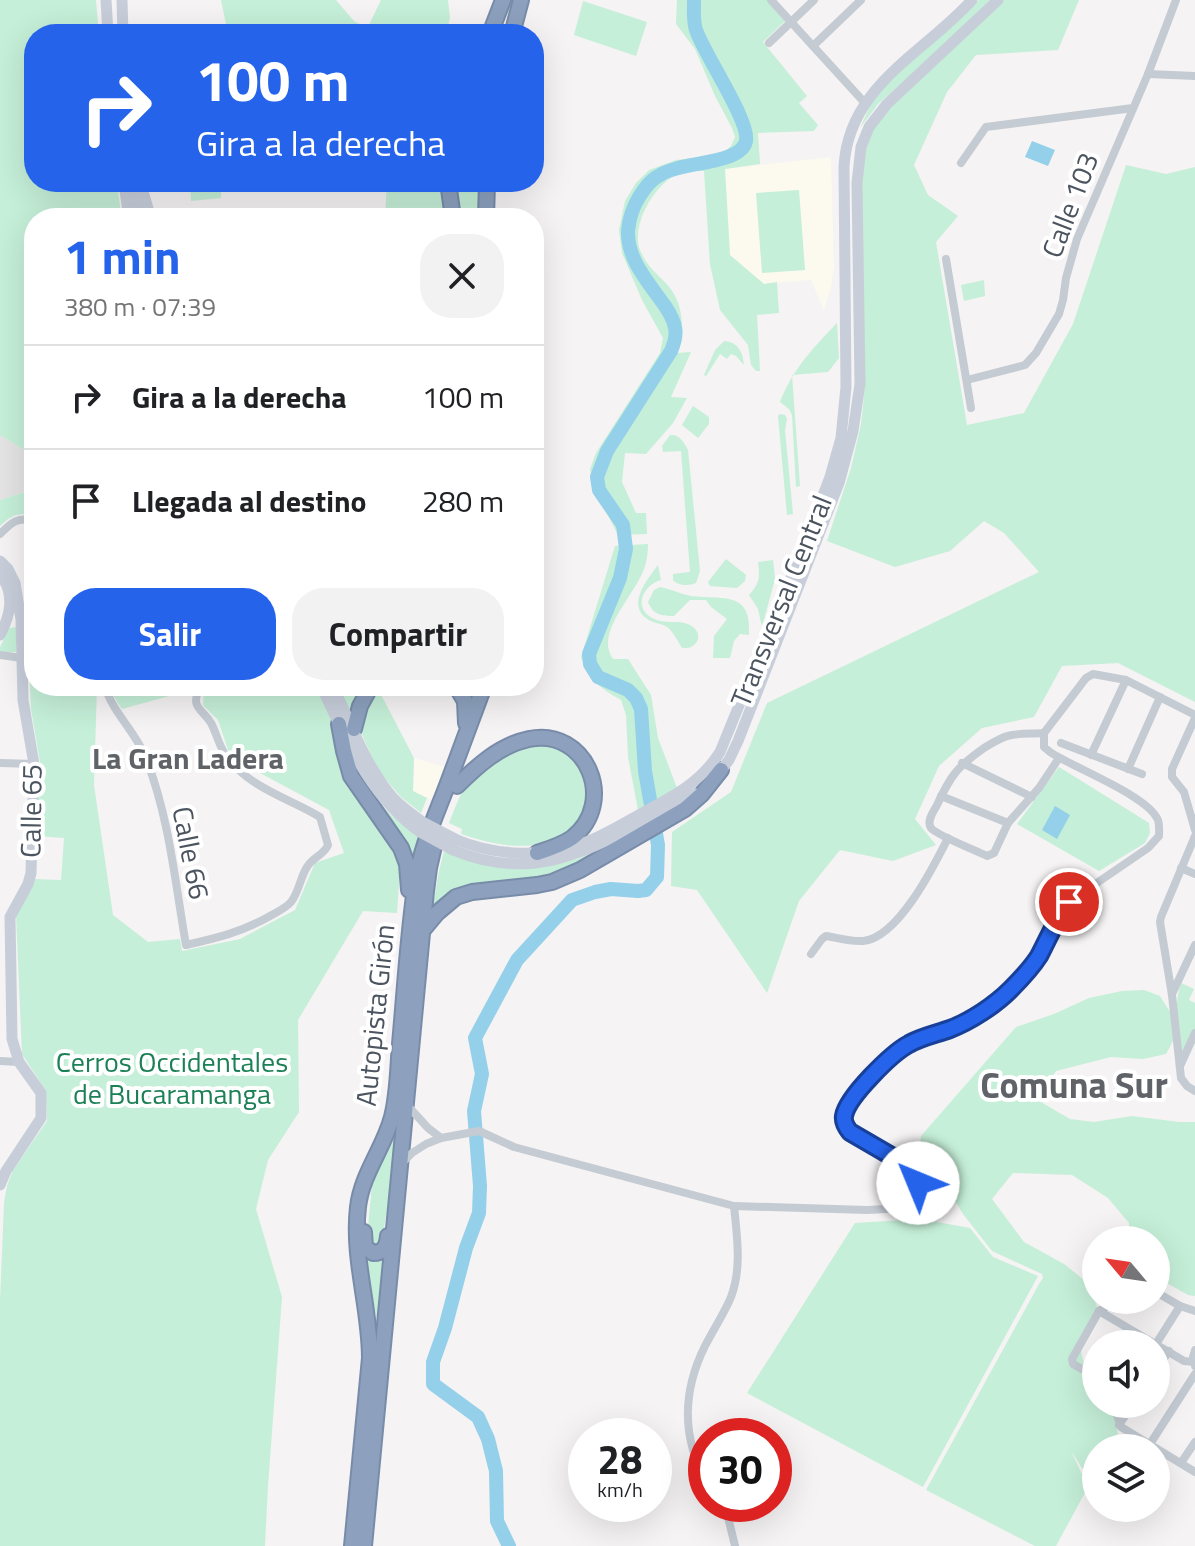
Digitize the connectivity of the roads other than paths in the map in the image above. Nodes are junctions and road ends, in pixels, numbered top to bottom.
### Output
1 (106, 0) edge
2 (122, 0) edge
3 (503, 0) edge
4 (521, 0) edge
5 (771, 0) edge
6 (814, 0) edge
7 (861, 0) edge
8 (972, 0) edge
9 (998, 0) edge
10 (1176, 0) edge
11 (791, 22) junction
12 (107, 24) edge
13 (123, 24) edge
14 (494, 24) edge
15 (515, 24) edge
16 (769, 43) dead end
17 (813, 46) junction
18 (1148, 74) junction
19 (1195, 76) edge
20 (864, 102) junction
21 (1133, 108) junction
22 (961, 163) dead end
23 (946, 259) dead end
24 (967, 380) junction
25 (971, 408) dead end
26 (24, 519) edge
27 (1, 534) edge
28 (0, 561) edge
29 (0, 574) edge
30 (21, 619) junction
31 (7, 621) junction
32 (0, 635) edge
33 (0, 655) edge
34 (22, 658) junction
35 (1126, 680) junction
36 (108, 696) edge
37 (196, 696) edge
38 (327, 696) edge
39 (336, 696) edge
40 (366, 696) edge
41 (462, 696) edge
42 (480, 696) edge
43 (489, 696) edge
44 (1160, 697) junction
45 (1195, 716) edge
46 (346, 726) junction
47 (1044, 733) junction
48 (1061, 743) dead end
49 (462, 747) junction
50 (1091, 755) junction
51 (1059, 758) junction
52 (0, 763) edge
53 (962, 763) junction
54 (34, 764) junction
55 (1128, 769) junction
56 (721, 770) joint
57 (1142, 774) dead end
58 (457, 786) junction
59 (941, 796) junction
60 (1032, 797) junction
61 (666, 811) junction
62 (1008, 823) junction
63 (641, 824) junction
64 (1195, 833) edge
65 (948, 838) junction
66 (455, 845) junction
67 (537, 853) junction
68 (1181, 868) junction
69 (1195, 874) edge
70 (412, 918) junction
71 (422, 932) junction
72 (1195, 945) edge
73 (811, 954) dead end
74 (1172, 995) junction
75 (1195, 1033) edge
76 (0, 1061) edge
77 (19, 1062) junction
78 (1180, 1067) junction
79 (1195, 1091) edge
80 (406, 1104) junction
81 (441, 1138) junction
82 (401, 1164) junction
83 (366, 1174) junction
84 (399, 1181) junction
85 (0, 1185) edge
86 (734, 1206) junction
87 (1170, 1300) edge
88 (1180, 1306) junction
89 (1195, 1311) edge
90 (1104, 1314) edge
91 (1132, 1330) edge
92 (1165, 1330) edge
93 (1082, 1340) edge
94 (1195, 1350) edge
95 (1170, 1352) edge
96 (1194, 1364) edge
97 (1082, 1369) edge
98 (1195, 1374) edge
99 (1118, 1418) edge
100 (1124, 1418) edge
101 (1119, 1425) junction
102 (688, 1427) edge
103 (1131, 1434) edge
104 (1156, 1434) edge
105 (1195, 1442) edge
106 (1170, 1456) edge
107 (1181, 1463) junction
108 (1195, 1472) edge
109 (729, 1522) edge
110 (352, 1546) edge
111 (364, 1546) edge
112 (735, 1546) edge

1 - 12 main road
2 - 13 main road
3 - 14 highway
4 - 15 highway
5 - 11 street
6 - 11 street
7 - 17 street
8 - 20 main road, Transversal Central
9 - 56 main road, Transversal Central
10 - 18 street, Calle 103
11 - 16 street
11 - 17 street
17 - 20 street
18 - 19 street
18 - 21 street, Calle 103
20 - 61 main road, Transversal Central
21 - 22 street
21 - 24 street, Calle 103
23 - 24 street
24 - 25 street
26 - 27 street
28 - 30 main road, Calle 65
29 - 31 main road
30 - 31 main road
30 - 34 main road, Calle 65
31 - 32 main road
33 - 34 street
34 - 54 main road, Calle 65
35 - 44 street
35 - 47 street
35 - 50 street
36 - 37 street, Calle 66
38 - 46 main road
39 - 46 main road
40 - 46 highway
41 - 49 highway
42 - 49 highway, Autopista Girón
43 - 58 highway, Autopista Girón
44 - 45 street
44 - 55 street
45 - 64 street
46 - 66 main road, bridge
46 - 70 highway
47 - 51 street
47 - 53 street
48 - 50 street
49 - 70 highway, Autopista Girón
50 - 55 street
51 - 60 street
51 - 86 street
52 - 54 street
53 - 59 street
53 - 60 street
54 - 77 main road, Calle 65
55 - 57 street
56 - 61 highway
58 - 67 highway
58 - 71 highway, Autopista Girón
59 - 62 street
59 - 65 street
60 - 62 street
61 - 63 highway
62 - 65 street
63 - 66 main road
63 - 67 main road
63 - 71 highway
64 - 68 street
65 - 73 street
66 - 67 main road
68 - 69 street
68 - 74 street
70 - 83 highway, Autopista Girón
71 - 80 highway, Autopista Girón
72 - 74 street
74 - 78 street
75 - 78 street
76 - 77 street
77 - 85 main road, Calle 65
78 - 79 street
80 - 81 street
80 - 82 highway, Autopista Girón
81 - 82 street
81 - 86 street
82 - 84 highway, Autopista Girón
83 - 84 highway
83 - 110 highway, Autopista Girón
84 - 111 highway, Autopista Girón
86 - 102 street
87 - 88 street
88 - 89 street
88 - 92 street
90 - 91 street
93 - 97 street
94 - 96 street
95 - 96 street
98 - 104 street
99 - 101 street
100 - 101 street
101 - 103 street
105 - 107 street
106 - 107 street
107 - 108 street
109 - 112 street

